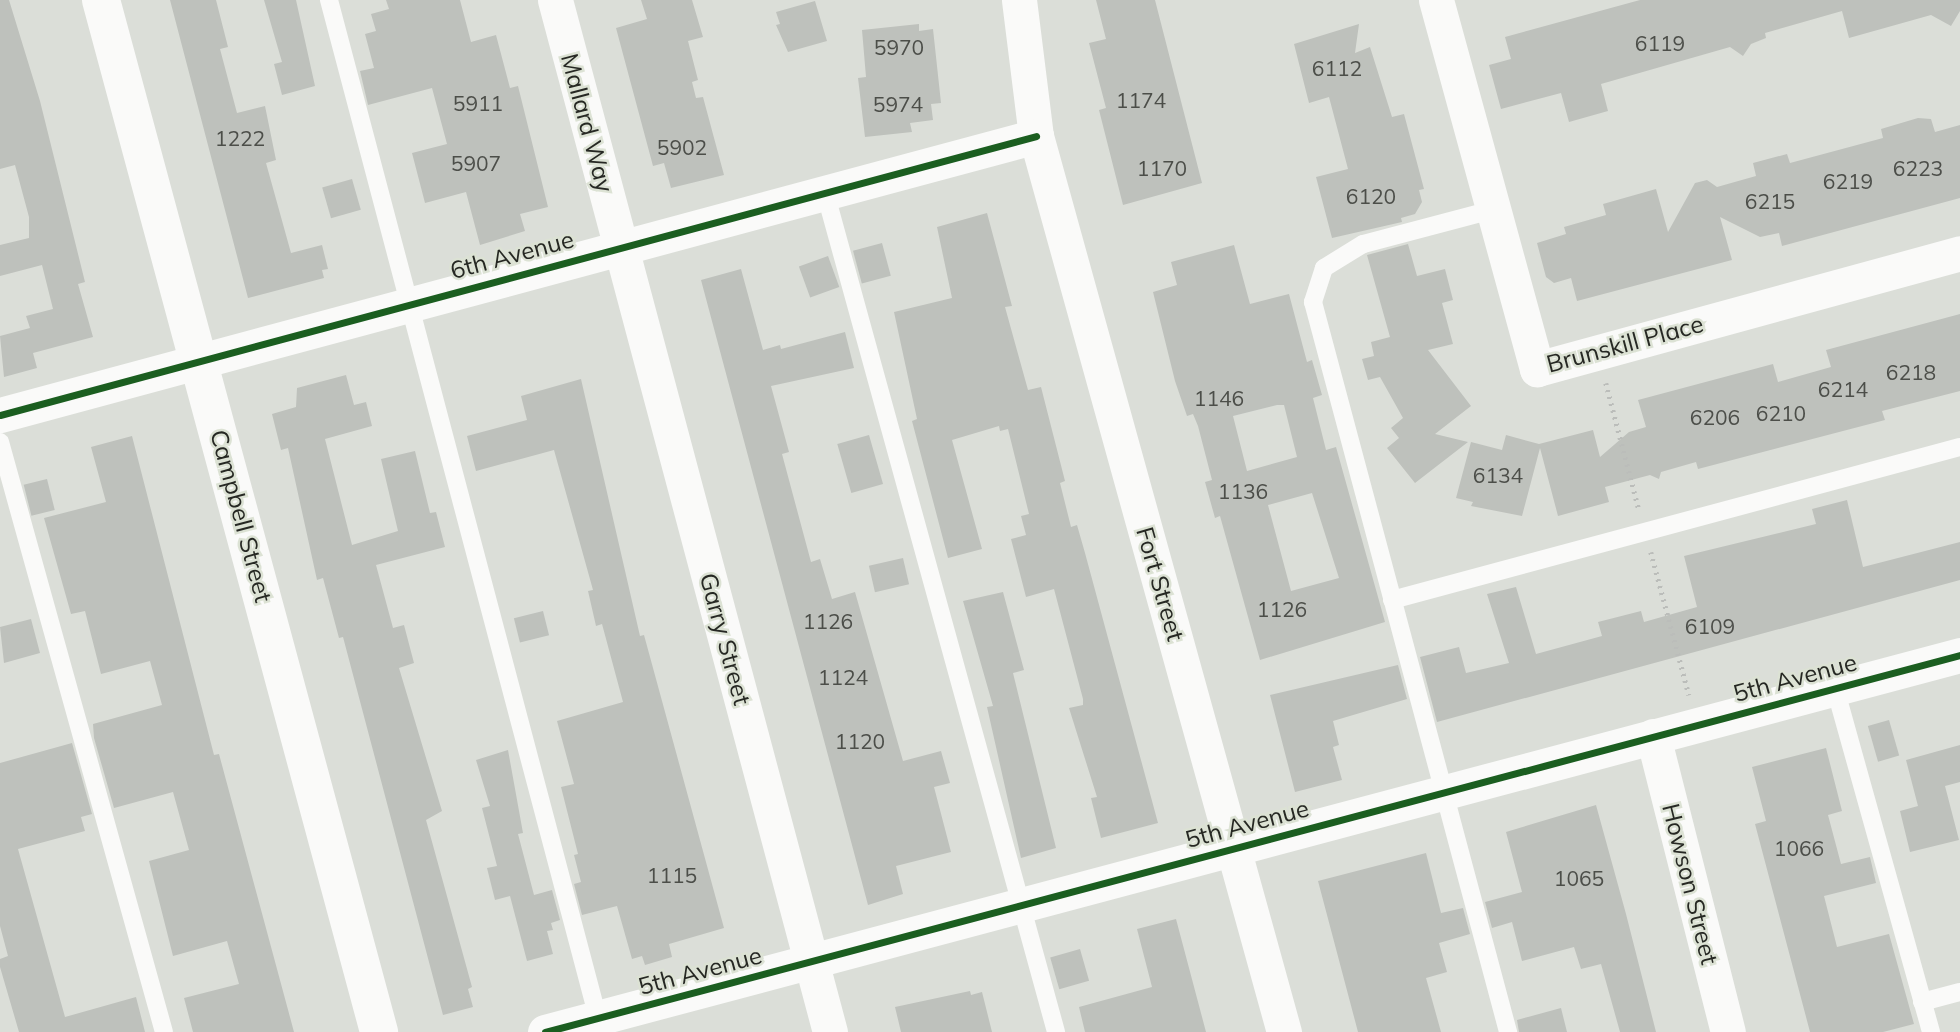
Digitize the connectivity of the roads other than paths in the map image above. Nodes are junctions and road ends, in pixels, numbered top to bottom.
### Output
1 (101, 0) edge
2 (330, 0) edge
3 (555, 0) edge
4 (1019, 0) edge
5 (1436, 0) edge
6 (1036, 136) junction
7 (825, 192) junction
8 (1492, 210) junction
9 (619, 246) junction
10 (1960, 253) edge
11 (409, 303) junction
12 (200, 359) junction
13 (0, 415) edge
14 (0, 442) edge
15 (1960, 447) edge
16 (1392, 600) junction
17 (1960, 655) edge
18 (1835, 688) junction
19 (1653, 736) junction
20 (1441, 792) junction
21 (1234, 847) junction
22 (1023, 904) junction
23 (812, 961) junction
24 (1960, 992) edge
25 (1922, 1002) junction
26 (599, 1025) edge
27 (164, 1032) edge
28 (379, 1032) edge
29 (545, 1032) edge
30 (830, 1032) edge
31 (1056, 1032) edge
32 (1284, 1032) edge
33 (1508, 1032) edge
34 (1728, 1032) edge
35 (1931, 1032) edge

1 - 12 street, Campbell Street
2 - 11 lane
3 - 9 street, Mallard Way
4 - 6 street
5 - 8 street, Brunskill Place
6 - 7 street, 6th Avenue
6 - 21 street, Fort Street
7 - 9 street, 6th Avenue
7 - 22 lane
8 - 10 street, Brunskill Place
8 - 16 lane
9 - 11 street, 6th Avenue
9 - 23 street, Garry Street
11 - 12 street, 6th Avenue
11 - 26 lane
12 - 13 street, 6th Avenue
12 - 28 street, Campbell Street
14 - 27 lane
15 - 16 lane
16 - 20 lane
17 - 18 street, 5th Avenue
18 - 19 street, 5th Avenue
18 - 25 lane
19 - 20 street, 5th Avenue
19 - 34 street, Howson Street
20 - 21 street, 5th Avenue
20 - 33 lane
21 - 22 street, 5th Avenue
21 - 32 street, Fort Street
22 - 23 street, 5th Avenue
22 - 31 lane
23 - 26 street, 5th Avenue
23 - 30 street, Garry Street
24 - 25 lane
25 - 35 lane
26 - 29 street, 5th Avenue

